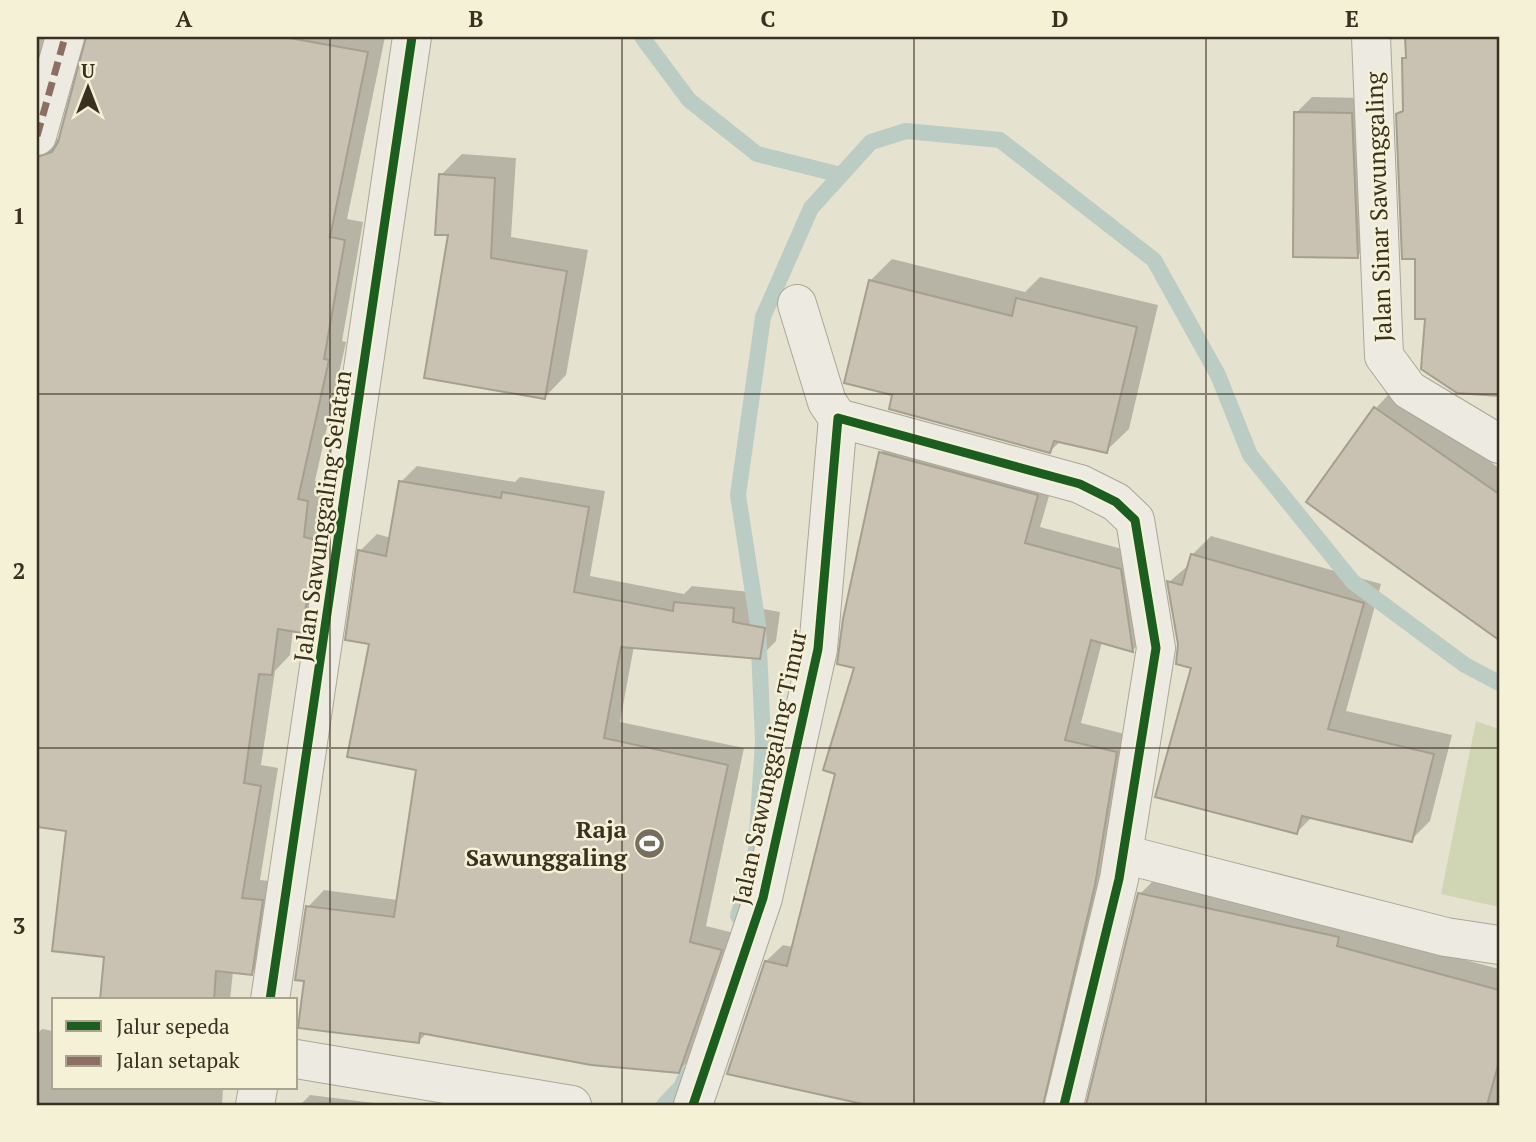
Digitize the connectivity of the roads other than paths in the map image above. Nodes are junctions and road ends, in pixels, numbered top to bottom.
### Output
1 (65, 37) edge
2 (412, 37) edge
3 (1371, 37) edge
4 (37, 136) edge
5 (797, 304) dead end
6 (838, 418) junction
7 (1499, 444) edge
8 (1123, 854) junction
9 (1499, 945) edge
10 (270, 998) edge
11 (298, 1059) edge
12 (572, 1105) edge
13 (693, 1105) edge
14 (1063, 1105) edge

1 - 4 street
2 - 10 street, Jalan Sawunggaling Selatan
3 - 7 street, Jalan Sinar Sawunggaling
5 - 6 street
6 - 8 street
6 - 13 street, Jalan Sawunggaling Timur
8 - 9 street
8 - 14 street
11 - 12 street

